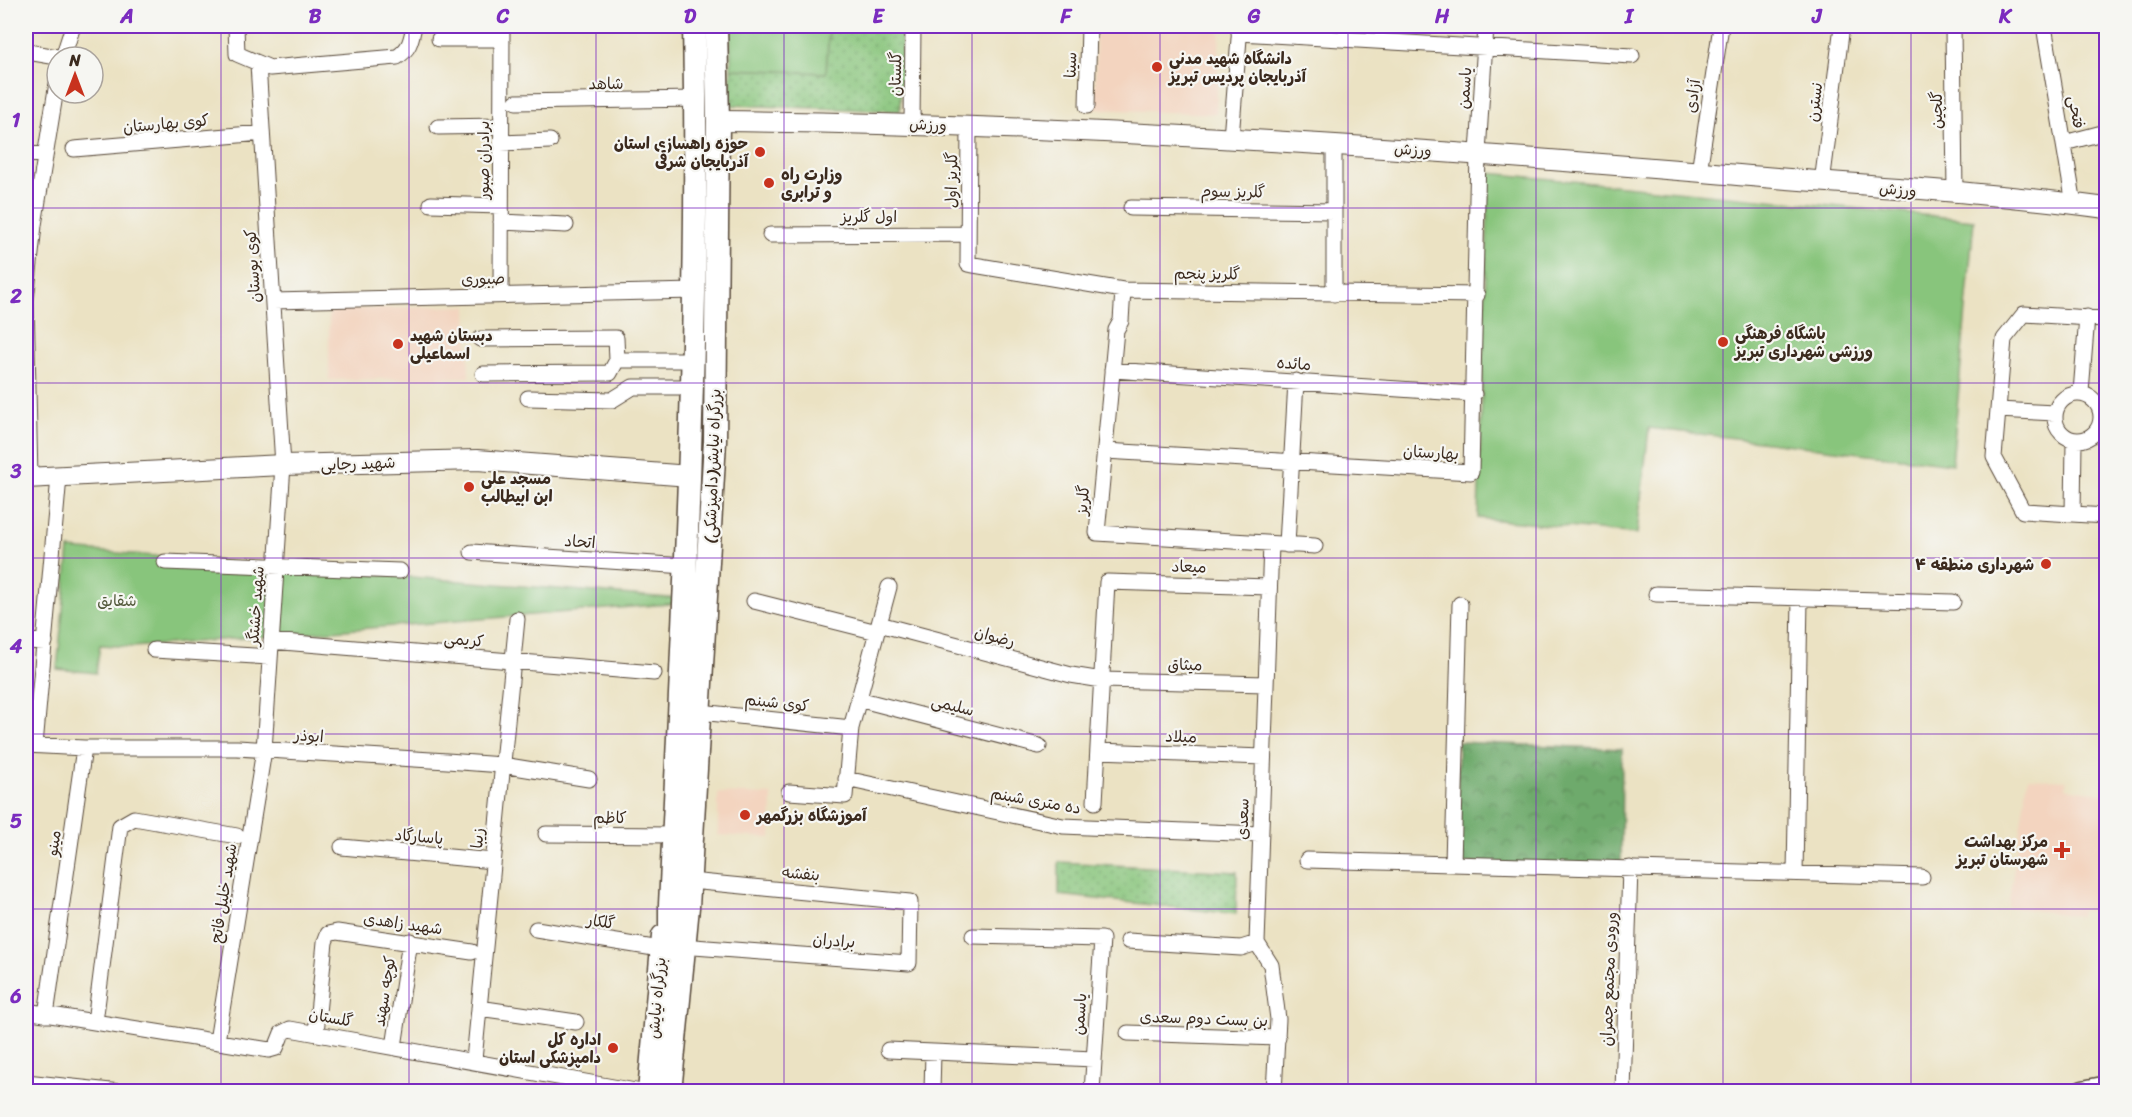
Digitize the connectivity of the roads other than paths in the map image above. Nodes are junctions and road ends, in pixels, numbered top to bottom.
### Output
1 (73, 26) edge
2 (236, 26) edge
3 (414, 26) edge
4 (694, 26) edge
5 (716, 26) edge
6 (913, 26) edge
7 (1089, 26) edge
8 (1486, 26) edge
9 (1721, 26) edge
10 (1842, 26) edge
11 (1953, 26) edge
12 (2044, 26) edge
13 (1239, 29) edge
14 (501, 32) edge
15 (439, 39) dead end
16 (67, 45) edge
17 (1485, 47) junction
18 (28, 52) dead end
19 (45, 55) edge
20 (1632, 56) dead end
21 (258, 64) junction
22 (695, 99) junction
23 (516, 102) dead end
24 (53, 105) edge
25 (1087, 106) dead end
26 (718, 121) junction
27 (912, 123) junction
28 (501, 126) junction
29 (969, 126) junction
30 (438, 127) dead end
31 (2106, 132) edge
32 (262, 134) junction
33 (1231, 138) junction
34 (550, 141) dead end
35 (501, 143) junction
36 (2064, 143) junction
37 (1334, 144) junction
38 (74, 149) dead end
39 (45, 153) junction
40 (1478, 153) junction
41 (26, 154) edge
42 (1699, 172) junction
43 (1822, 183) junction
44 (1955, 194) junction
45 (431, 204) dead end
46 (2074, 204) junction
47 (501, 206) junction
48 (1131, 208) dead end
49 (2106, 208) edge
50 (1334, 211) junction
51 (501, 222) junction
52 (30, 225) edge
53 (566, 225) dead end
54 (968, 234) junction
55 (770, 235) dead end
56 (1124, 290) junction
57 (694, 291) junction
58 (1334, 294) junction
59 (1477, 295) junction
60 (501, 296) junction
61 (26, 301) edge
62 (273, 301) junction
63 (2087, 317) junction
64 (2106, 319) edge
65 (480, 339) dead end
66 (617, 360) junction
67 (693, 360) junction
68 (1112, 370) junction
69 (483, 374) dead end
70 (1296, 381) junction
71 (692, 387) junction
72 (2081, 392) junction
73 (1474, 394) junction
74 (528, 398) dead end
75 (1998, 410) junction
76 (2103, 410) edge
77 (2055, 413) junction
78 (2102, 430) edge
79 (2074, 441) junction
80 (1105, 451) junction
81 (1292, 462) junction
82 (283, 465) junction
83 (690, 476) junction
84 (59, 477) junction
85 (28, 478) edge
86 (2073, 514) junction
87 (2106, 516) edge
88 (1271, 544) junction
89 (1287, 545) junction
90 (1315, 546) dead end
91 (472, 552) dead end
92 (165, 562) dead end
93 (276, 566) junction
94 (686, 566) junction
95 (400, 571) dead end
96 (889, 587) dead end
97 (1269, 587) junction
98 (1656, 594) dead end
99 (1800, 599) junction
100 (754, 601) dead end
101 (1953, 602) dead end
102 (1460, 604) dead end
103 (517, 619) dead end
104 (878, 628) junction
105 (26, 640) edge
106 (45, 642) junction
107 (270, 649) junction
108 (154, 650) dead end
109 (513, 661) junction
110 (654, 673) dead end
111 (1102, 680) junction
112 (1266, 684) junction
113 (858, 699) junction
114 (700, 712) junction
115 (851, 728) junction
116 (30, 745) edge
117 (1039, 746) dead end
118 (84, 748) junction
119 (264, 750) junction
120 (1098, 751) junction
121 (1263, 757) junction
122 (502, 765) junction
123 (589, 779) dead end
124 (846, 779) junction
125 (789, 792) dead end
126 (1095, 802) dead end
127 (546, 834) dead end
128 (1259, 834) junction
129 (673, 835) junction
130 (237, 836) dead end
131 (342, 847) dead end
132 (1307, 860) dead end
133 (493, 861) junction
134 (1453, 863) junction
135 (1630, 868) junction
136 (1795, 873) junction
137 (1922, 877) dead end
138 (690, 881) junction
139 (910, 902) joint
140 (679, 906) junction
141 (536, 928) dead end
142 (973, 936) dead end
143 (410, 941) junction
144 (1128, 941) dead end
145 (1257, 943) junction
146 (694, 947) junction
147 (660, 949) junction
148 (472, 952) dead end
149 (479, 1008) junction
150 (26, 1011) edge
151 (46, 1015) junction
152 (95, 1022) junction
153 (576, 1022) dead end
154 (316, 1032) junction
155 (1128, 1033) dead end
156 (1278, 1038) junction
157 (218, 1041) junction
158 (394, 1047) junction
159 (888, 1050) dead end
160 (933, 1052) junction
161 (1094, 1059) junction
162 (474, 1060) junction
163 (26, 1082) edge
164 (116, 1091) edge
165 (120, 1092) edge
166 (641, 1092) edge
167 (649, 1092) edge
168 (658, 1092) edge
169 (670, 1092) edge
170 (684, 1092) edge
171 (932, 1092) edge
172 (1092, 1092) edge
173 (1274, 1092) edge
174 (1623, 1092) edge

1 - 16 street
2 - 21 street
3 - 21 street
4 - 22 highway, بزرگراه نیایش(دامپزشکی)
5 - 26 highway, بزرگراه نیایش(دامپزشکی)
6 - 27 street, گلستان
7 - 25 street, سینا
8 - 17 street, یاسمن
9 - 42 street, آزادی
10 - 43 street, نسترن
11 - 44 street, گلچین
12 - 36 street, فتحی
13 - 17 street
13 - 33 street
14 - 15 street
14 - 28 street, برادران صبور
17 - 20 street
17 - 40 street, یاسمن
18 - 19 street
21 - 32 street, کوی بوستان
22 - 23 street, شاهد
22 - 57 highway, بزرگراه نیایش(دامپزشکی)
24 - 39 street
26 - 27 main road, ورزش
26 - 114 highway, بزرگراه نیایش(دامپزشکی)
27 - 29 main road, ورزش
28 - 30 street
28 - 35 street, برادران صبور
29 - 33 main road, ورزش
29 - 54 street, گلریز اول
31 - 36 street
32 - 38 street, کوی بهارستان
32 - 62 street, کوی بوستان
33 - 37 main road, ورزش
34 - 35 street
35 - 47 street, برادران صبور
36 - 46 street, فتحی
37 - 40 main road, ورزش
37 - 50 street
39 - 41 street
39 - 52 street
40 - 42 main road, ورزش
40 - 59 street, بهارستان
42 - 43 main road, ورزش
43 - 44 main road, ورزش
44 - 46 main road, ورزش
45 - 47 street
46 - 49 main road, ورزش
47 - 51 street, برادران صبور
48 - 50 street, گلریز سوم
50 - 58 street
51 - 53 street
51 - 60 street, برادران صبور
52 - 61 street
54 - 55 street, اول گلریز
54 - 56 street, گلریز پنجم
56 - 58 street, گلریز پنجم
56 - 68 street, گلریز
57 - 60 street, صبوری
57 - 67 highway, بزرگراه نیایش(دامپزشکی)
58 - 59 street, گلریز پنجم
59 - 73 street, بهارستان
60 - 62 street, صبوری
61 - 85 street
62 - 82 street, کوی بوستان
63 - 64 street
63 - 72 street
63 - 75 street
65 - 66 street
66 - 67 street
66 - 69 street
67 - 71 highway, بزرگراه نیایش(دامپزشکی)
68 - 70 street, مائده
68 - 80 street, گلریز
70 - 73 street, مائده
70 - 81 street
71 - 74 street
71 - 83 highway, بزرگراه نیایش(دامپزشکی)
72 - 76 street
72 - 77 street
73 - 81 street, بهارستان
75 - 77 street
75 - 86 street
76 - 78 street
77 - 79 street
78 - 79 street
79 - 86 street
80 - 81 street, بهارستان
80 - 88 street, گلریز
81 - 89 street
82 - 83 main road, شهید رجایی
82 - 84 main road, شهید رجایی
82 - 93 street, شهید خشتگر
83 - 94 highway, بزرگراه نیایش(دامپزشکی)
84 - 85 main road, شهید رجایی
84 - 106 street
86 - 87 street
88 - 89 street, گلریز
88 - 97 street, سعدی
89 - 90 street, گلریز
91 - 94 street, اتحاد
92 - 93 street
93 - 95 street
93 - 107 street, شهید خشتگر
94 - 129 highway, بزرگراه نیایش(دامپزشکی)
96 - 104 street
97 - 111 street, میعاد
97 - 112 street, سعدی
98 - 99 street
99 - 101 street
99 - 136 street
100 - 104 street, رضوان
102 - 134 street
103 - 109 street, زیبا
104 - 111 street, رضوان
104 - 113 street
105 - 106 street
106 - 116 street
107 - 108 street, کریمی
107 - 109 street, کریمی
107 - 119 street, شهید خشتگر
109 - 110 street, کریمی
109 - 122 street, زیبا
111 - 112 street, میثاق
111 - 120 street
112 - 121 street, سعدی
113 - 115 street
113 - 117 street, سلیمی
114 - 115 street, کوی شبنم
114 - 138 highway, بزرگراه نیایش(دامپزشکی)
115 - 124 street
116 - 118 street, ابوذر
118 - 119 street, ابوذر
118 - 151 street, مینو
119 - 122 street, ابوذر
119 - 157 street, شهید خلیل فاتح
120 - 121 street, میلاد
120 - 126 street
121 - 128 street, سعدی
122 - 123 street, ابوذر
122 - 133 street, زیبا
124 - 125 street
124 - 128 street, ده متری شبنم
127 - 129 street, کاظم
128 - 145 street, سعدی
129 - 140 highway, بزرگراه نیایش(دامپزشکی)
130 - 152 street
131 - 133 street, پاسارگاد
132 - 134 street
133 - 149 street, زیبا
134 - 135 street
135 - 136 street
135 - 174 street, ورودی مجتمع چمران
136 - 137 street
138 - 139 street, بنفشه
138 - 140 highway, بزرگراه نیایش(دامپزشکی)
139 - 146 street, برادران
140 - 146 highway, بزرگراه نیایش
140 - 147 highway, بزرگراه نیایش
140 - 168 highway
140 - 169 highway
141 - 147 street, گلکار
142 - 161 street, یاسمن
143 - 148 street, شهید زاهدی
143 - 154 street, شهید زاهدی
143 - 158 street, کوچه سهند
144 - 145 street
145 - 156 street
146 - 170 highway, بزرگراه نیایش
147 - 167 highway, بزرگراه نیایش
149 - 153 street
149 - 162 street, زیبا
150 - 151 street, گلستان
151 - 152 street, گلستان
152 - 157 street, گلستان
154 - 157 street, گلستان
154 - 158 street, گلستان
155 - 156 street, بن بست دوم سعدی
156 - 173 street
158 - 162 street, گلستان
159 - 160 street
160 - 161 street
160 - 171 street
161 - 172 street, یاسمن
162 - 166 street, گلستان
163 - 164 street
164 - 165 street

